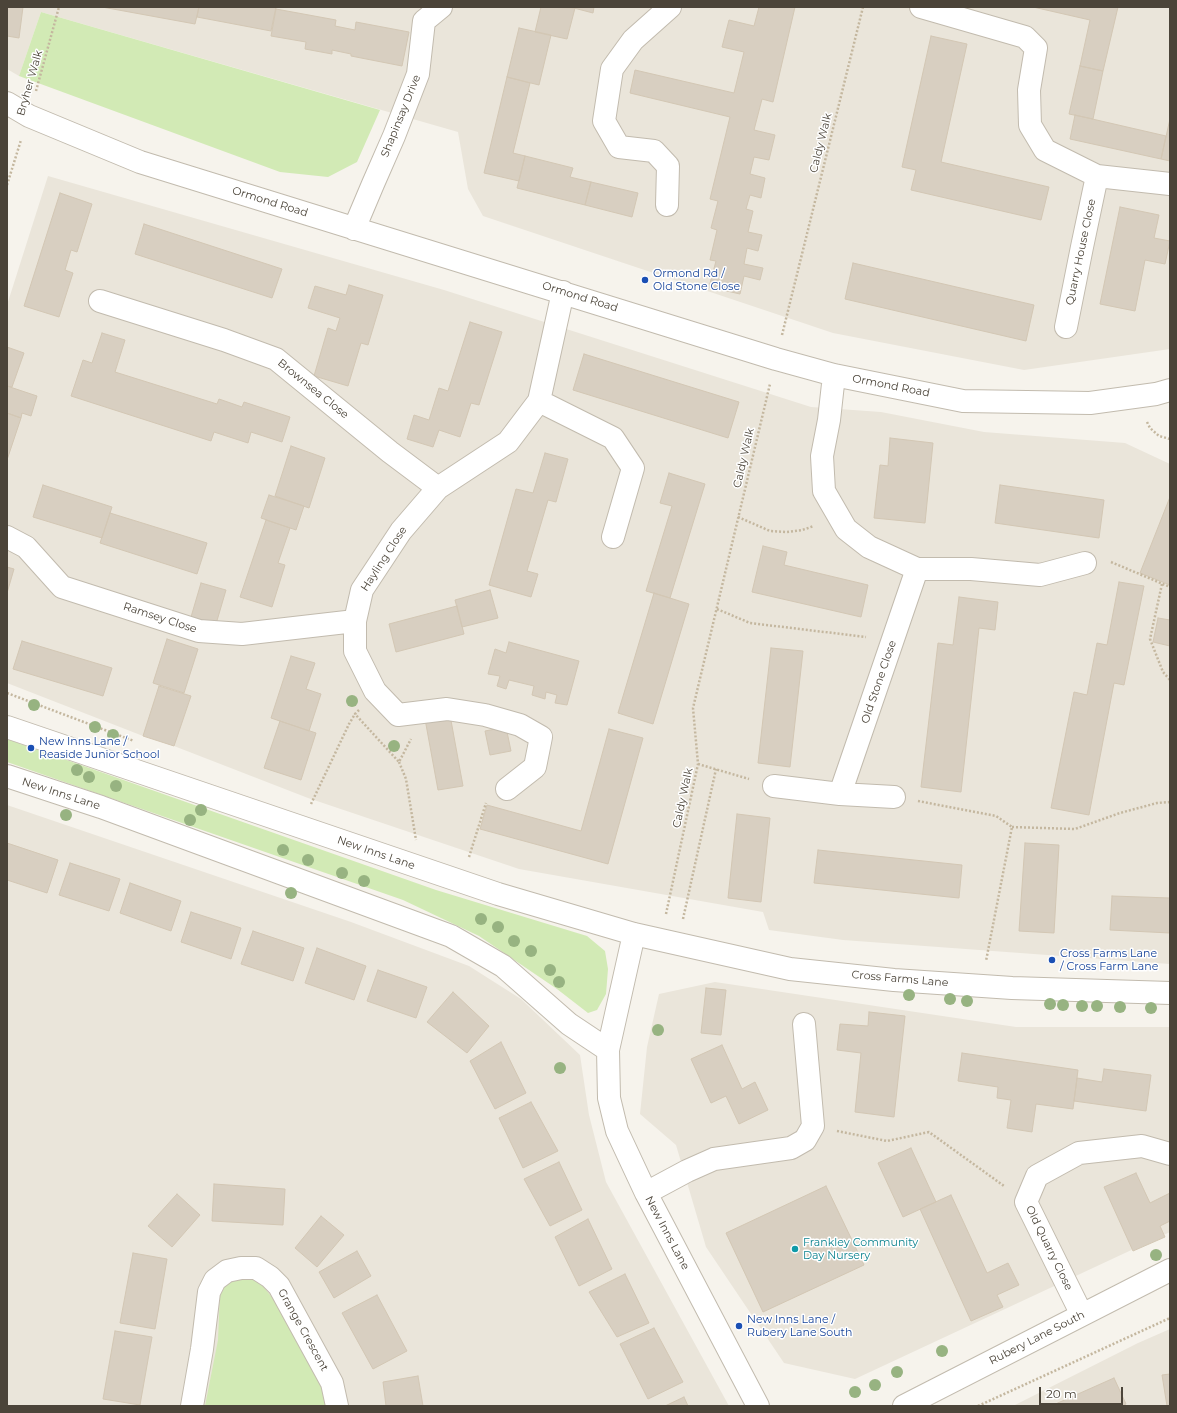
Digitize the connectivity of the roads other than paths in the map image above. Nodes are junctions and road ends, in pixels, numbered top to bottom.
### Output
1 (441, 7) edge
2 (670, 7) edge
3 (921, 7) edge
4 (417, 14) edge
5 (7, 103) edge
6 (1097, 176) junction
7 (1170, 184) edge
8 (667, 205) dead end
9 (354, 229) junction
10 (563, 292) junction
11 (100, 301) dead end
12 (1066, 327) dead end
13 (834, 375) junction
14 (1170, 390) edge
15 (539, 401) junction
16 (438, 488) junction
17 (7, 537) edge
18 (613, 537) dead end
19 (1085, 563) road end
20 (917, 570) junction
21 (355, 621) junction
22 (7, 726) edge
23 (7, 776) edge
24 (774, 786) road end
25 (507, 789) road end
26 (840, 794) junction
27 (894, 797) road end
28 (634, 934) junction
29 (1170, 993) edge
30 (804, 1024) dead end
31 (608, 1050) junction
32 (1170, 1154) edge
33 (646, 1193) junction
34 (1170, 1270) edge
35 (1082, 1315) junction
36 (192, 1406) edge
37 (337, 1406) edge
38 (758, 1406) edge
39 (904, 1406) edge

1 - 4 street, Shapinsay Drive
2 - 8 street
3 - 6 street
4 - 9 street, Shapinsay Drive
5 - 9 street, Ormond Road
6 - 7 street
6 - 12 street, Quarry House Close
9 - 10 street, Ormond Road
10 - 13 street, Ormond Road
10 - 15 street, Hayling Close
11 - 16 street, Brownsea Close
13 - 14 street, Ormond Road
13 - 20 street
15 - 16 street, Hayling Close
15 - 18 street
16 - 21 street, Hayling Close
17 - 21 street, Ramsey Close
19 - 20 street
20 - 26 street, Old Stone Close
21 - 25 street, Hayling Close
22 - 28 street, New Inns Lane
23 - 31 street, New Inns Lane
24 - 26 street
26 - 27 street
28 - 29 street, Cross Farms Lane
28 - 31 street, New Inns Lane
30 - 33 street
31 - 33 street, New Inns Lane
32 - 35 street, Old Quarry Close
33 - 38 street, New Inns Lane
34 - 35 street, Rubery Lane South
35 - 39 street, Rubery Lane South
36 - 37 street, Grange Crescent

